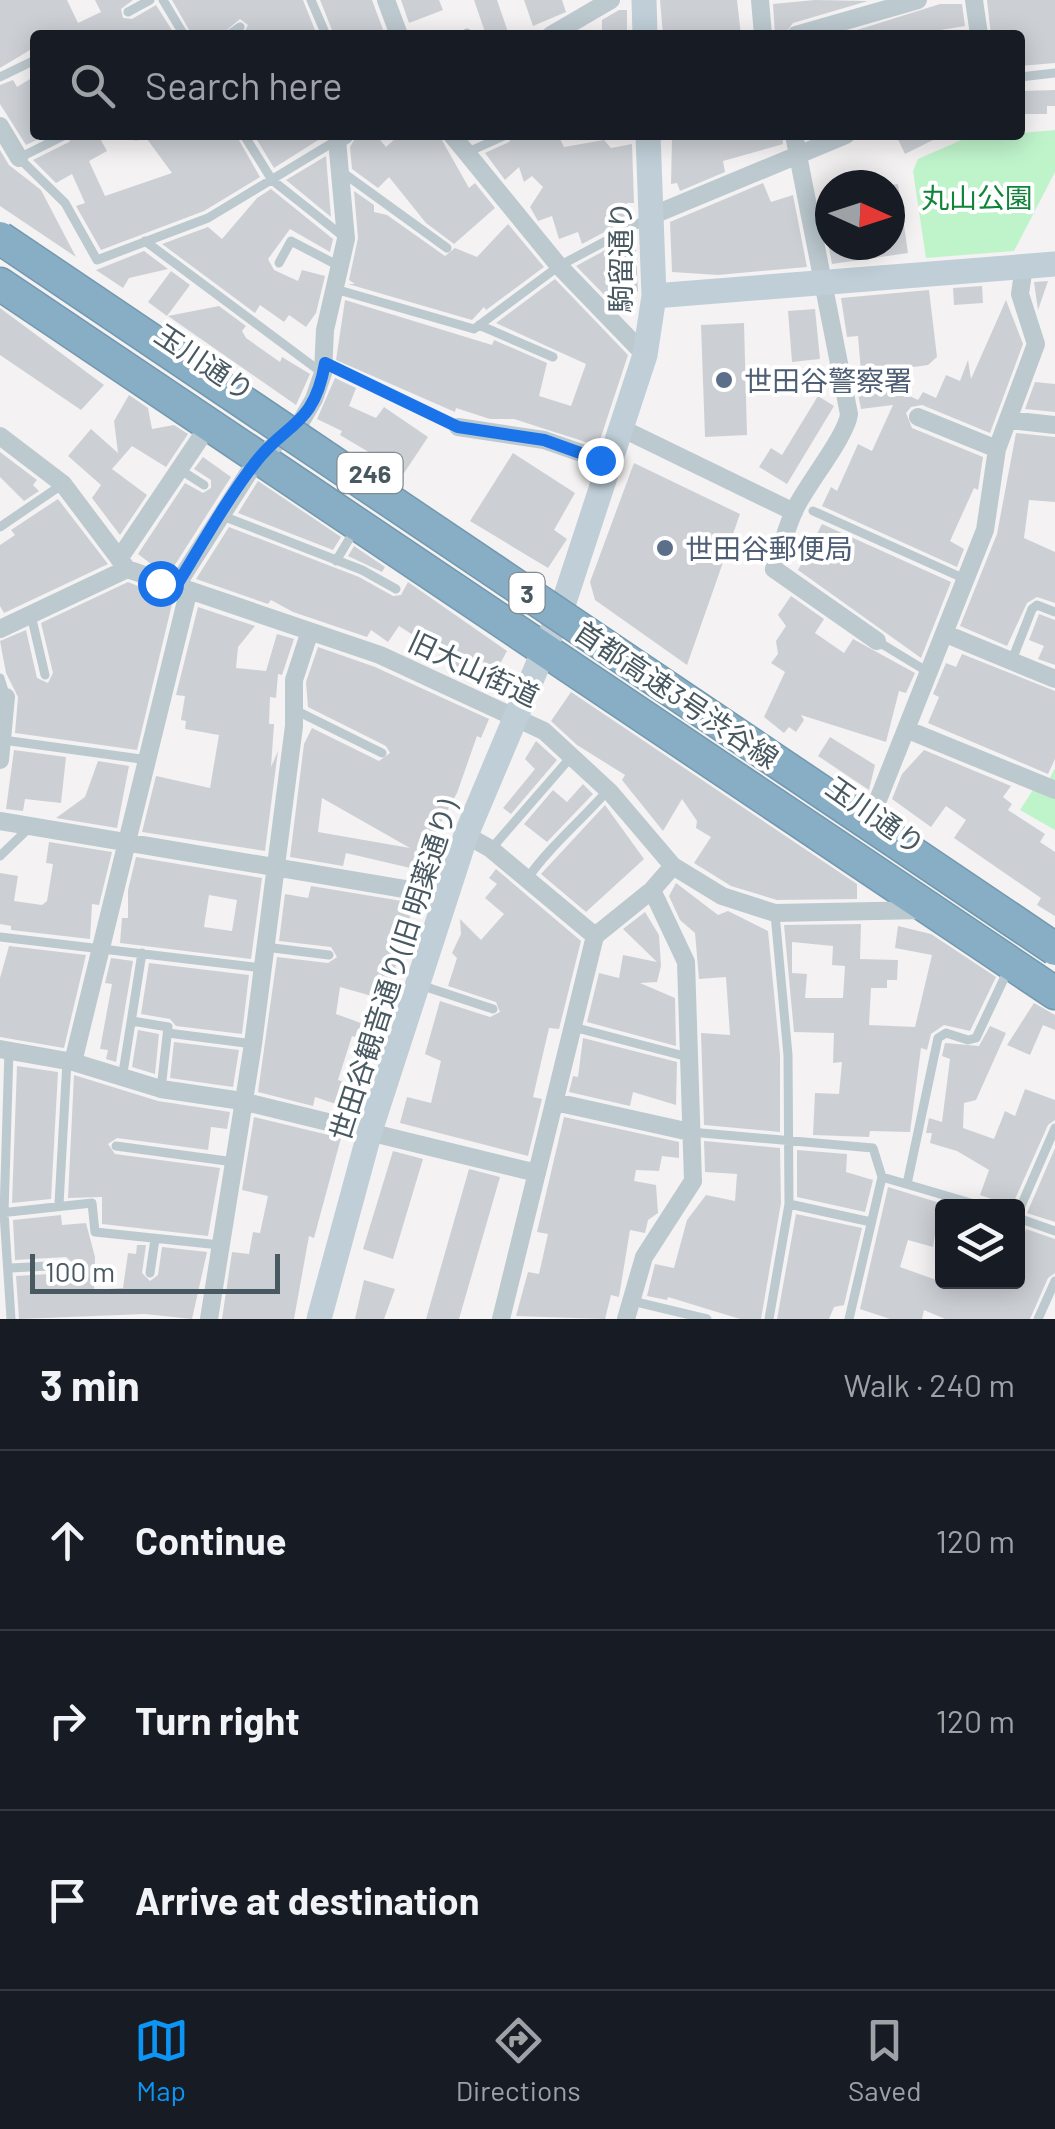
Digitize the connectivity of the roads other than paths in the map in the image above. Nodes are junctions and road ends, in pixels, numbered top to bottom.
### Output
1 (150, 0) edge
2 (162, 0) edge
3 (311, 0) edge
4 (386, 0) edge
5 (611, 0) edge
6 (644, 0) edge
7 (760, 0) edge
8 (909, 0) edge
9 (918, 0) edge
10 (974, 0) edge
11 (128, 12) dead end
12 (856, 16) junction
13 (240, 27) dead end
14 (181, 30) edge
15 (236, 30) edge
16 (324, 30) edge
17 (397, 30) edge
18 (560, 30) edge
19 (645, 30) edge
20 (763, 30) edge
21 (812, 30) edge
22 (860, 30) edge
23 (978, 30) edge
24 (30, 62) edge
25 (1055, 73) edge
26 (1025, 76) edge
27 (0, 77) edge
28 (0, 126) edge
29 (54, 140) edge
30 (247, 140) edge
31 (338, 140) edge
32 (341, 140) edge
33 (457, 140) edge
34 (495, 140) edge
35 (648, 140) edge
36 (796, 144) edge
37 (468, 152) junction
38 (20, 158) junction
39 (340, 170) junction
40 (272, 180) junction
41 (650, 216) junction
42 (0, 225) edge
43 (0, 238) edge
44 (346, 239) junction
45 (145, 241) junction
46 (447, 248) dead end
47 (279, 263) dead end
48 (0, 264) edge
49 (1055, 264) edge
50 (339, 266) junction
51 (559, 266) junction
52 (1024, 266) junction
53 (0, 284) edge
54 (823, 284) junction
55 (333, 288) junction
56 (654, 296) junction
57 (479, 326) junction
58 (1055, 338) edge
59 (1036, 344) junction
60 (645, 355) junction
61 (553, 357) dead end
62 (324, 368) junction
63 (918, 417) dead end
64 (1009, 420) junction
65 (299, 425) junction
66 (1055, 425) edge
67 (209, 426) junction
68 (458, 427) joint
69 (621, 428) junction
70 (0, 436) edge
71 (998, 449) junction
72 (258, 458) junction
73 (610, 463) junction
74 (179, 469) junction
75 (64, 484) junction
76 (204, 485) dead end
77 (813, 510) dead end
78 (794, 512) junction
79 (220, 516) junction
80 (358, 524) junction
81 (0, 526) edge
82 (336, 561) junction
83 (124, 564) junction
84 (967, 580) junction
85 (396, 589) dead end
86 (181, 590) junction
87 (563, 606) junction
88 (1055, 612) edge
89 (31, 614) junction
90 (0, 629) edge
91 (309, 634) junction
92 (946, 634) junction
93 (877, 642) joint
94 (545, 648) junction
95 (1012, 660) junction
96 (930, 673) junction
97 (45, 676) dead end
98 (0, 678) edge
99 (1055, 679) edge
100 (6, 697) joint
101 (294, 709) junction
102 (514, 715) junction
103 (908, 730) junction
104 (2, 740) junction
105 (382, 753) dead end
106 (573, 755) junction
107 (0, 760) edge
108 (148, 760) junction
109 (608, 790) junction
110 (1055, 790) edge
111 (872, 815) junction
112 (0, 822) edge
113 (31, 826) junction
114 (466, 834) junction
115 (128, 844) junction
116 (491, 850) junction
117 (0, 856) edge
118 (276, 866) junction
119 (673, 866) junction
120 (526, 879) junction
121 (652, 890) junction
122 (446, 896) junction
123 (928, 910) junction
124 (775, 913) junction
125 (595, 936) junction
126 (1055, 936) edge
127 (0, 937) edge
128 (265, 947) junction
129 (104, 949) junction
130 (1055, 949) edge
131 (142, 954) junction
132 (330, 955) dead end
133 (1011, 964) junction
134 (262, 968) junction
135 (1055, 974) edge
136 (417, 984) junction
137 (1055, 993) edge
138 (494, 1009) dead end
139 (132, 1020) junction
140 (573, 1027) junction
141 (168, 1033) junction
142 (253, 1044) junction
143 (5, 1050) edge
144 (688, 1056) junction
145 (70, 1061) junction
146 (122, 1080) junction
147 (161, 1089) junction
148 (242, 1101) junction
149 (555, 1102) junction
150 (1055, 1128) edge
151 (370, 1131) junction
152 (690, 1132) junction
153 (788, 1138) junction
154 (116, 1146) dead end
155 (234, 1162) junction
156 (537, 1173) junction
157 (882, 1176) junction
158 (907, 1184) junction
159 (958, 1199) edge
160 (1025, 1199) edge
161 (59, 1204) junction
162 (789, 1204) junction
163 (2, 1213) edge
164 (1025, 1218) edge
165 (871, 1222) junction
166 (1055, 1231) edge
167 (155, 1239) junction
168 (220, 1245) junction
169 (66, 1265) dead end
170 (11, 1268) junction
171 (150, 1273) dead end
172 (1055, 1281) edge
173 (628, 1310) edge
174 (850, 1317) edge
175 (12, 1319) edge
176 (209, 1319) edge
177 (319, 1319) edge
178 (500, 1319) edge
179 (707, 1319) edge
180 (768, 1319) edge
181 (864, 1319) edge
182 (1038, 1319) edge

1 - 11 lane
2 - 14 lane
3 - 16 lane
4 - 17 street
5 - 18 street
6 - 19 street
7 - 20 street
8 - 9 street
8 - 12 street
10 - 23 street
12 - 21 street
12 - 22 lane
13 - 15 lane
24 - 27 lane
25 - 26 lane
28 - 38 street
29 - 38 lane
30 - 40 lane
31 - 40 lane
32 - 39 street
33 - 37 street
34 - 37 lane
35 - 41 street, 駒留通り
36 - 41 street
36 - 54 street
37 - 51 street
38 - 45 lane
39 - 44 street
39 - 46 lane
40 - 44 lane
40 - 45 lane
41 - 51 lane
41 - 56 street, 駒留通り
42 - 65 highway, 玉川通り / 246
43 - 130 highway, 首都高速3号渋谷線 / 3, bridge
44 - 50 street
45 - 62 lane
47 - 50 lane
48 - 135 highway, 首都高速3号渋谷線 / 3
49 - 52 street
50 - 55 street
51 - 57 lane
51 - 60 street
52 - 54 street
52 - 59 street
53 - 67 highway, 玉川通り / 246
54 - 56 street
54 - 78 street
55 - 57 lane
55 - 62 street
56 - 60 street, 駒留通り
57 - 61 lane
58 - 59 street
59 - 64 street
60 - 69 street, 駒留通り
62 - 65 street
62 - 68 lane
63 - 71 street
64 - 66 street
64 - 71 street
65 - 72 street
65 - 87 highway, 玉川通り / 246
67 - 72 highway, 玉川通り / 246
67 - 74 street
68 - 73 street
69 - 73 street, 駒留通り
69 - 78 street
70 - 75 street
71 - 84 street
72 - 79 street
72 - 80 highway, 玉川通り / 246
73 - 87 street, 駒留通り
74 - 76 lane
74 - 83 street
75 - 81 lane
75 - 83 street
77 - 84 lane
78 - 93 street
79 - 82 lane
79 - 86 street
80 - 82 lane
80 - 94 highway, 玉川通り / 246
82 - 85 lane
83 - 86 street, 旧大山街道
83 - 89 street
84 - 92 street
86 - 91 street, 旧大山街道
86 - 108 street
87 - 94 street, 駒留通り
87 - 111 highway, 玉川通り / 246
88 - 95 lane
89 - 90 street
89 - 97 lane
91 - 101 street
91 - 102 street, 旧大山街道
92 - 95 street
92 - 96 street
93 - 96 lane
94 - 102 street, 世田谷観音通り(旧 明薬通り)
94 - 123 highway, 玉川通り / 246
95 - 99 street
96 - 103 street
98 - 100 lane
100 - 104 street
101 - 105 lane
101 - 118 street
102 - 106 street, 旧大山街道
102 - 114 street, 世田谷観音通り(旧 明薬通り)
103 - 110 street
103 - 111 street
104 - 107 street
104 - 108 lane
106 - 109 street, 旧大山街道
106 - 116 lane
108 - 115 street
109 - 119 street, 旧大山街道
109 - 120 lane
111 - 126 highway, 玉川通り / 246
112 - 113 street
113 - 115 street
113 - 117 lane
114 - 116 street
114 - 122 street, 世田谷観音通り(旧 明薬通り)
115 - 118 street
115 - 129 street
116 - 120 street
118 - 122 street
118 - 128 street
119 - 121 street
119 - 124 street, 旧大山街道
120 - 125 street
121 - 125 street
121 - 144 street
122 - 136 street, 世田谷観音通り(旧 明薬通り)
123 - 124 street, 旧大山街道
123 - 133 highway, 玉川通り / 246
124 - 153 lane
125 - 140 street
127 - 129 lane
128 - 132 lane
128 - 134 street
129 - 131 lane
129 - 145 street
131 - 134 lane
131 - 139 lane
133 - 137 highway, 玉川通り / 246
133 - 158 lane
134 - 142 street
136 - 138 lane
136 - 151 street, 世田谷観音通り(旧 明薬通り)
139 - 141 lane
139 - 146 lane
140 - 144 lane
140 - 149 street
141 - 142 lane
141 - 147 lane
142 - 148 street
143 - 145 street
143 - 163 lane
144 - 152 street
145 - 146 street
145 - 161 lane
146 - 147 street
147 - 148 street
148 - 151 street
148 - 155 street
149 - 152 street
149 - 156 street
150 - 160 lane
151 - 156 street
151 - 177 street, 世田谷観音通り(旧 明薬通り)
152 - 153 lane
152 - 173 street
153 - 157 lane
153 - 162 lane
154 - 155 lane
155 - 168 street
156 - 178 street
157 - 158 lane
157 - 165 lane
158 - 159 lane
161 - 163 lane
161 - 167 lane
162 - 165 lane
162 - 180 lane
163 - 170 lane
164 - 166 lane
165 - 174 lane
167 - 168 lane
167 - 171 lane
168 - 176 street
169 - 170 lane
170 - 175 lane
172 - 182 lane
173 - 179 lane
174 - 181 lane

